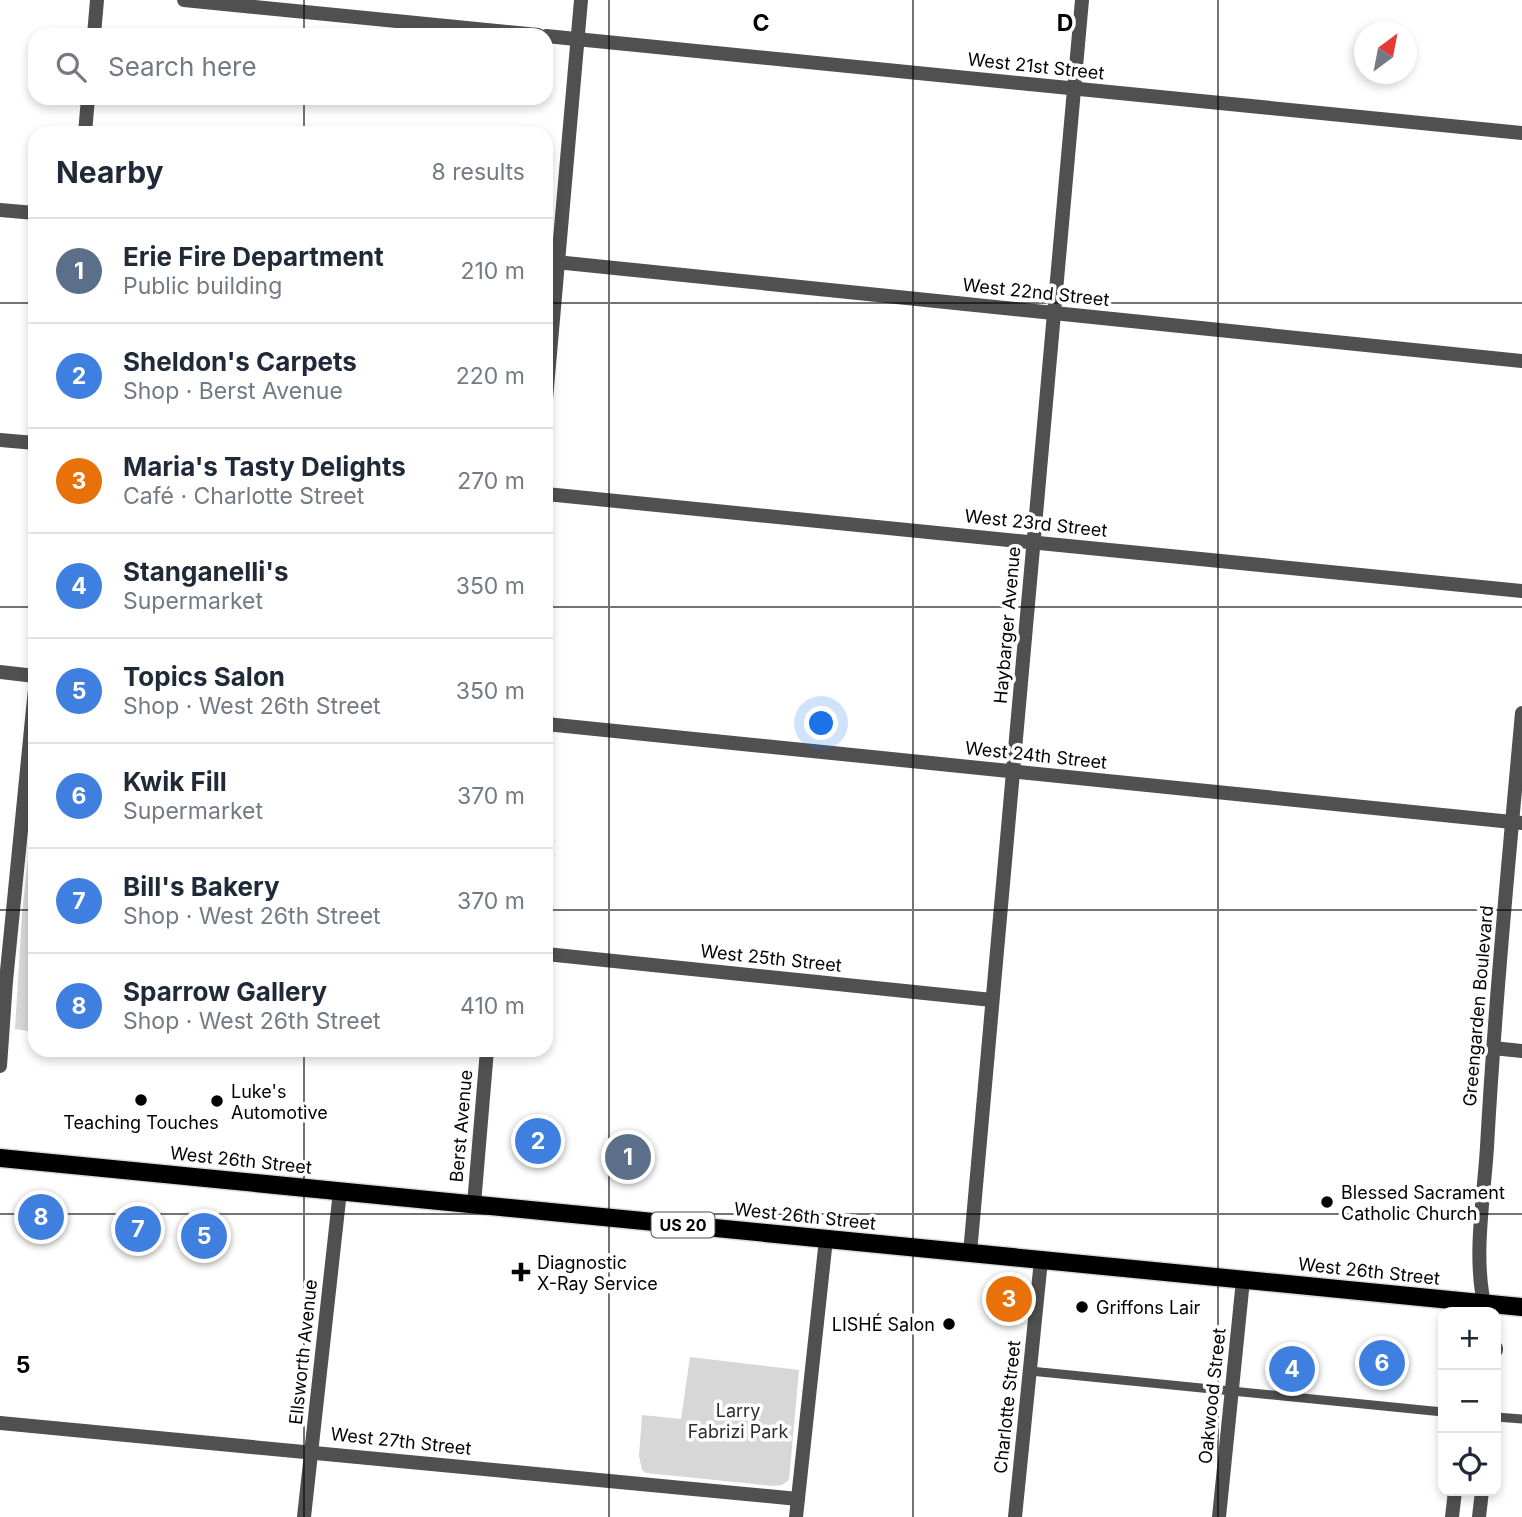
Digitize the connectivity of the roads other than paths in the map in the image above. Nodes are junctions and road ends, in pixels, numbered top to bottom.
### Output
1 (97, 0) edge
2 (184, 0) edge
3 (581, 0) edge
4 (1082, 0) edge
5 (95, 28) edge
6 (467, 28) edge
7 (553, 37) edge
8 (578, 39) junction
9 (1074, 89) junction
10 (87, 105) edge
11 (86, 126) edge
12 (1522, 133) edge
13 (0, 210) edge
14 (28, 212) edge
15 (553, 253) edge
16 (553, 262) edge
17 (1054, 313) junction
18 (1522, 361) edge
19 (0, 440) edge
20 (28, 442) edge
21 (553, 495) edge
22 (1033, 542) junction
23 (1522, 591) edge
24 (0, 672) edge
25 (28, 675) edge
26 (1522, 713) edge
27 (553, 725) edge
28 (28, 744) edge
29 (1013, 772) junction
30 (1517, 822) edge
31 (7, 911) edge
32 (553, 955) edge
33 (992, 1000) junction
34 (1493, 1048) junction
35 (1522, 1051) edge
36 (486, 1057) edge
37 (0, 1066) edge
38 (0, 1158) edge
39 (340, 1191) junction
40 (474, 1204) junction
41 (827, 1239) junction
42 (970, 1253) junction
43 (1041, 1260) junction
44 (1243, 1280) junction
45 (1467, 1307) edge
46 (1484, 1307) edge
47 (1522, 1307) edge
48 (1501, 1308) edge
49 (1030, 1371) junction
50 (1232, 1391) junction
51 (1438, 1412) edge
52 (1501, 1417) edge
53 (1522, 1419) edge
54 (0, 1423) edge
55 (312, 1452) junction
56 (1454, 1496) edge
57 (1481, 1496) edge
58 (798, 1499) junction
59 (304, 1517) edge
60 (796, 1517) edge
61 (1015, 1517) edge
62 (1219, 1517) edge
63 (1452, 1517) edge
64 (1479, 1517) edge

1 - 5 street
2 - 6 street
3 - 8 street
4 - 9 street, Haybarger Avenue
7 - 8 street, West 21st Street
8 - 9 street, West 21st Street
8 - 15 street
9 - 12 street, West 21st Street
9 - 17 street, Haybarger Avenue
10 - 11 street
13 - 14 street
16 - 17 street, West 22nd Street
17 - 18 street, West 22nd Street
17 - 22 street, Haybarger Avenue
19 - 20 street
21 - 22 street, West 23rd Street
22 - 23 street, West 23rd Street
22 - 29 street, Haybarger Avenue
24 - 25 street
26 - 30 street, Greengarden Boulevard
27 - 29 street, West 24th Street
28 - 31 street
29 - 30 street, West 24th Street
29 - 33 street, Haybarger Avenue
30 - 34 street, Greengarden Boulevard
31 - 37 street
32 - 33 street, West 25th Street
33 - 42 street, Haybarger Avenue
34 - 35 street
34 - 46 street, Greengarden Boulevard
36 - 40 street, Berst Avenue
38 - 39 main road, West 26th Street / US 20
39 - 40 main road, West 26th Street / US 20
39 - 55 street, Ellsworth Avenue
40 - 41 main road, West 26th Street / US 20
41 - 42 main road, West 26th Street / US 20
41 - 58 street
42 - 43 main road, West 26th Street / US 20
43 - 44 main road, West 26th Street / US 20
43 - 49 street, Charlotte Street
44 - 45 main road, West 26th Street / US 20
44 - 50 street, Oakwood Street
47 - 48 main road, West 26th Street / US 20
49 - 50 lane
49 - 61 street, Charlotte Street
50 - 51 lane
50 - 62 street, Oakwood Street
52 - 53 lane
54 - 55 street, West 27th Street
55 - 58 street, West 27th Street
55 - 59 street, Ellsworth Avenue
56 - 63 street
57 - 64 street
58 - 60 street

